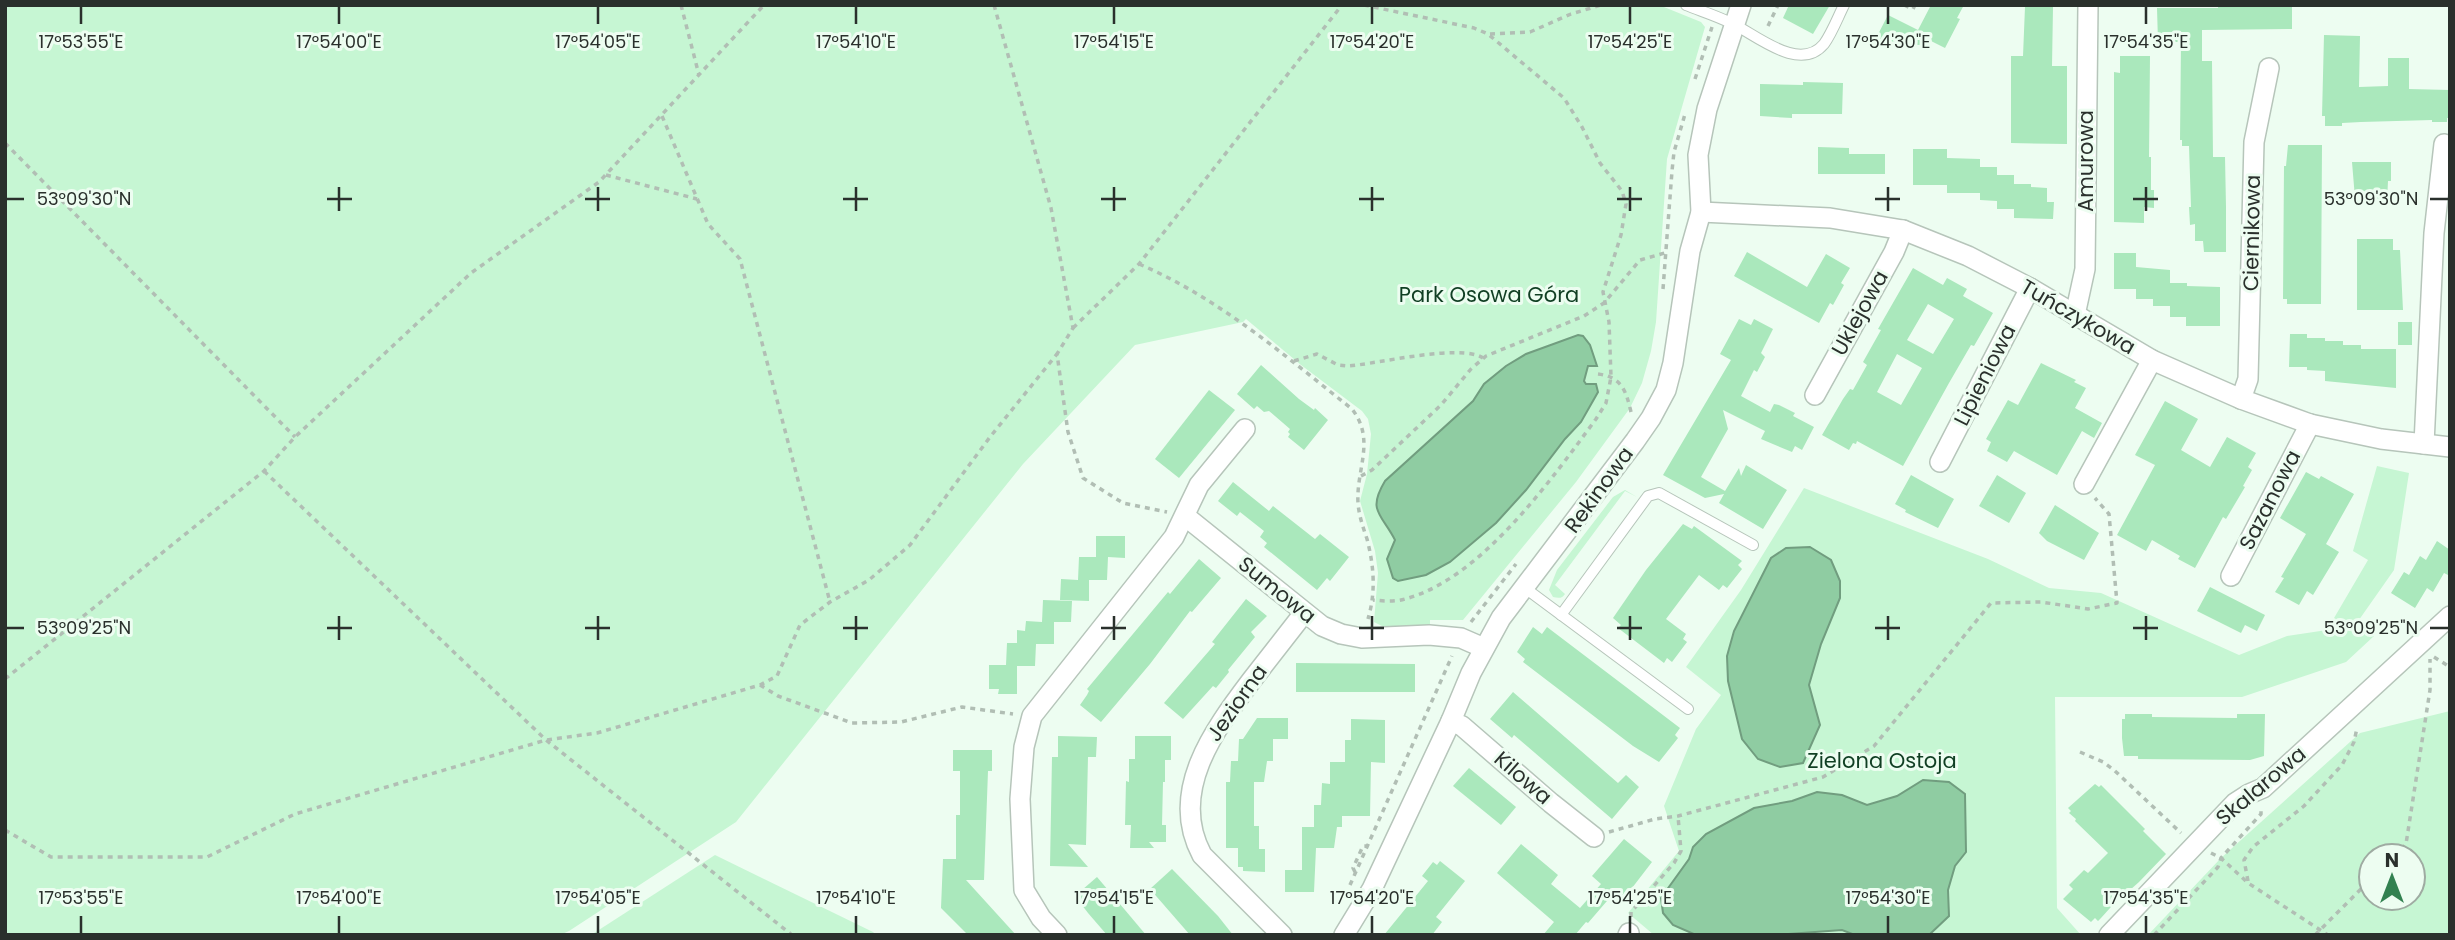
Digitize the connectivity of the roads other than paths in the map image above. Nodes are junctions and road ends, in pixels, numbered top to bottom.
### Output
1 (1686, 5) edge
2 (1844, 5) edge
3 (2088, 5) edge
4 (1730, 15) edge
5 (2269, 68) dead end
6 (2444, 144) dead end
7 (1702, 212) junction
8 (1902, 230) junction
9 (2030, 288) junction
10 (2075, 314) junction
11 (2152, 360) junction
12 (1815, 395) dead end
13 (2241, 399) junction
14 (2310, 424) junction
15 (1245, 429) dead end
16 (2424, 444) junction
17 (2450, 447) edge
18 (1940, 462) dead end
19 (2084, 484) road end
20 (1185, 516) junction
21 (1753, 545) dead end
22 (2231, 576) dead end
23 (1525, 588) junction
24 (1304, 613) junction
25 (1561, 615) junction
26 (2450, 616) edge
27 (1484, 648) junction
28 (1688, 709) dead end
29 (1451, 721) junction
30 (1594, 837) road end
31 (1057, 935) edge
32 (1282, 935) edge
33 (1344, 935) edge
34 (2109, 935) edge

1 - 4 lane
2 - 4 lane
3 - 10 street, Amurowa
4 - 7 street, Rekinowa
5 - 13 street, Ciernikowa
6 - 16 street
7 - 8 street, Tuńczykowa
7 - 23 street, Rekinowa
8 - 9 street, Tuńczykowa
8 - 12 street, Uklejowa
9 - 10 street, Tuńczykowa
9 - 18 street, Lipieniowa
10 - 11 street, Tuńczykowa
11 - 13 street, Tuńczykowa
11 - 19 street
13 - 14 street, Tuńczykowa
14 - 16 street, Tuńczykowa
14 - 22 street, Sazanowa
15 - 20 street
16 - 17 street, Tuńczykowa
20 - 24 street, Sumowa
20 - 31 street
21 - 25 lane
23 - 25 lane
23 - 27 street, Rekinowa
24 - 27 street, Sumowa
24 - 32 street, Jeziorna
25 - 28 lane
26 - 34 street, Skalarowa
27 - 29 street, Rekinowa
29 - 30 street, Kilowa
29 - 33 street, Rekinowa

